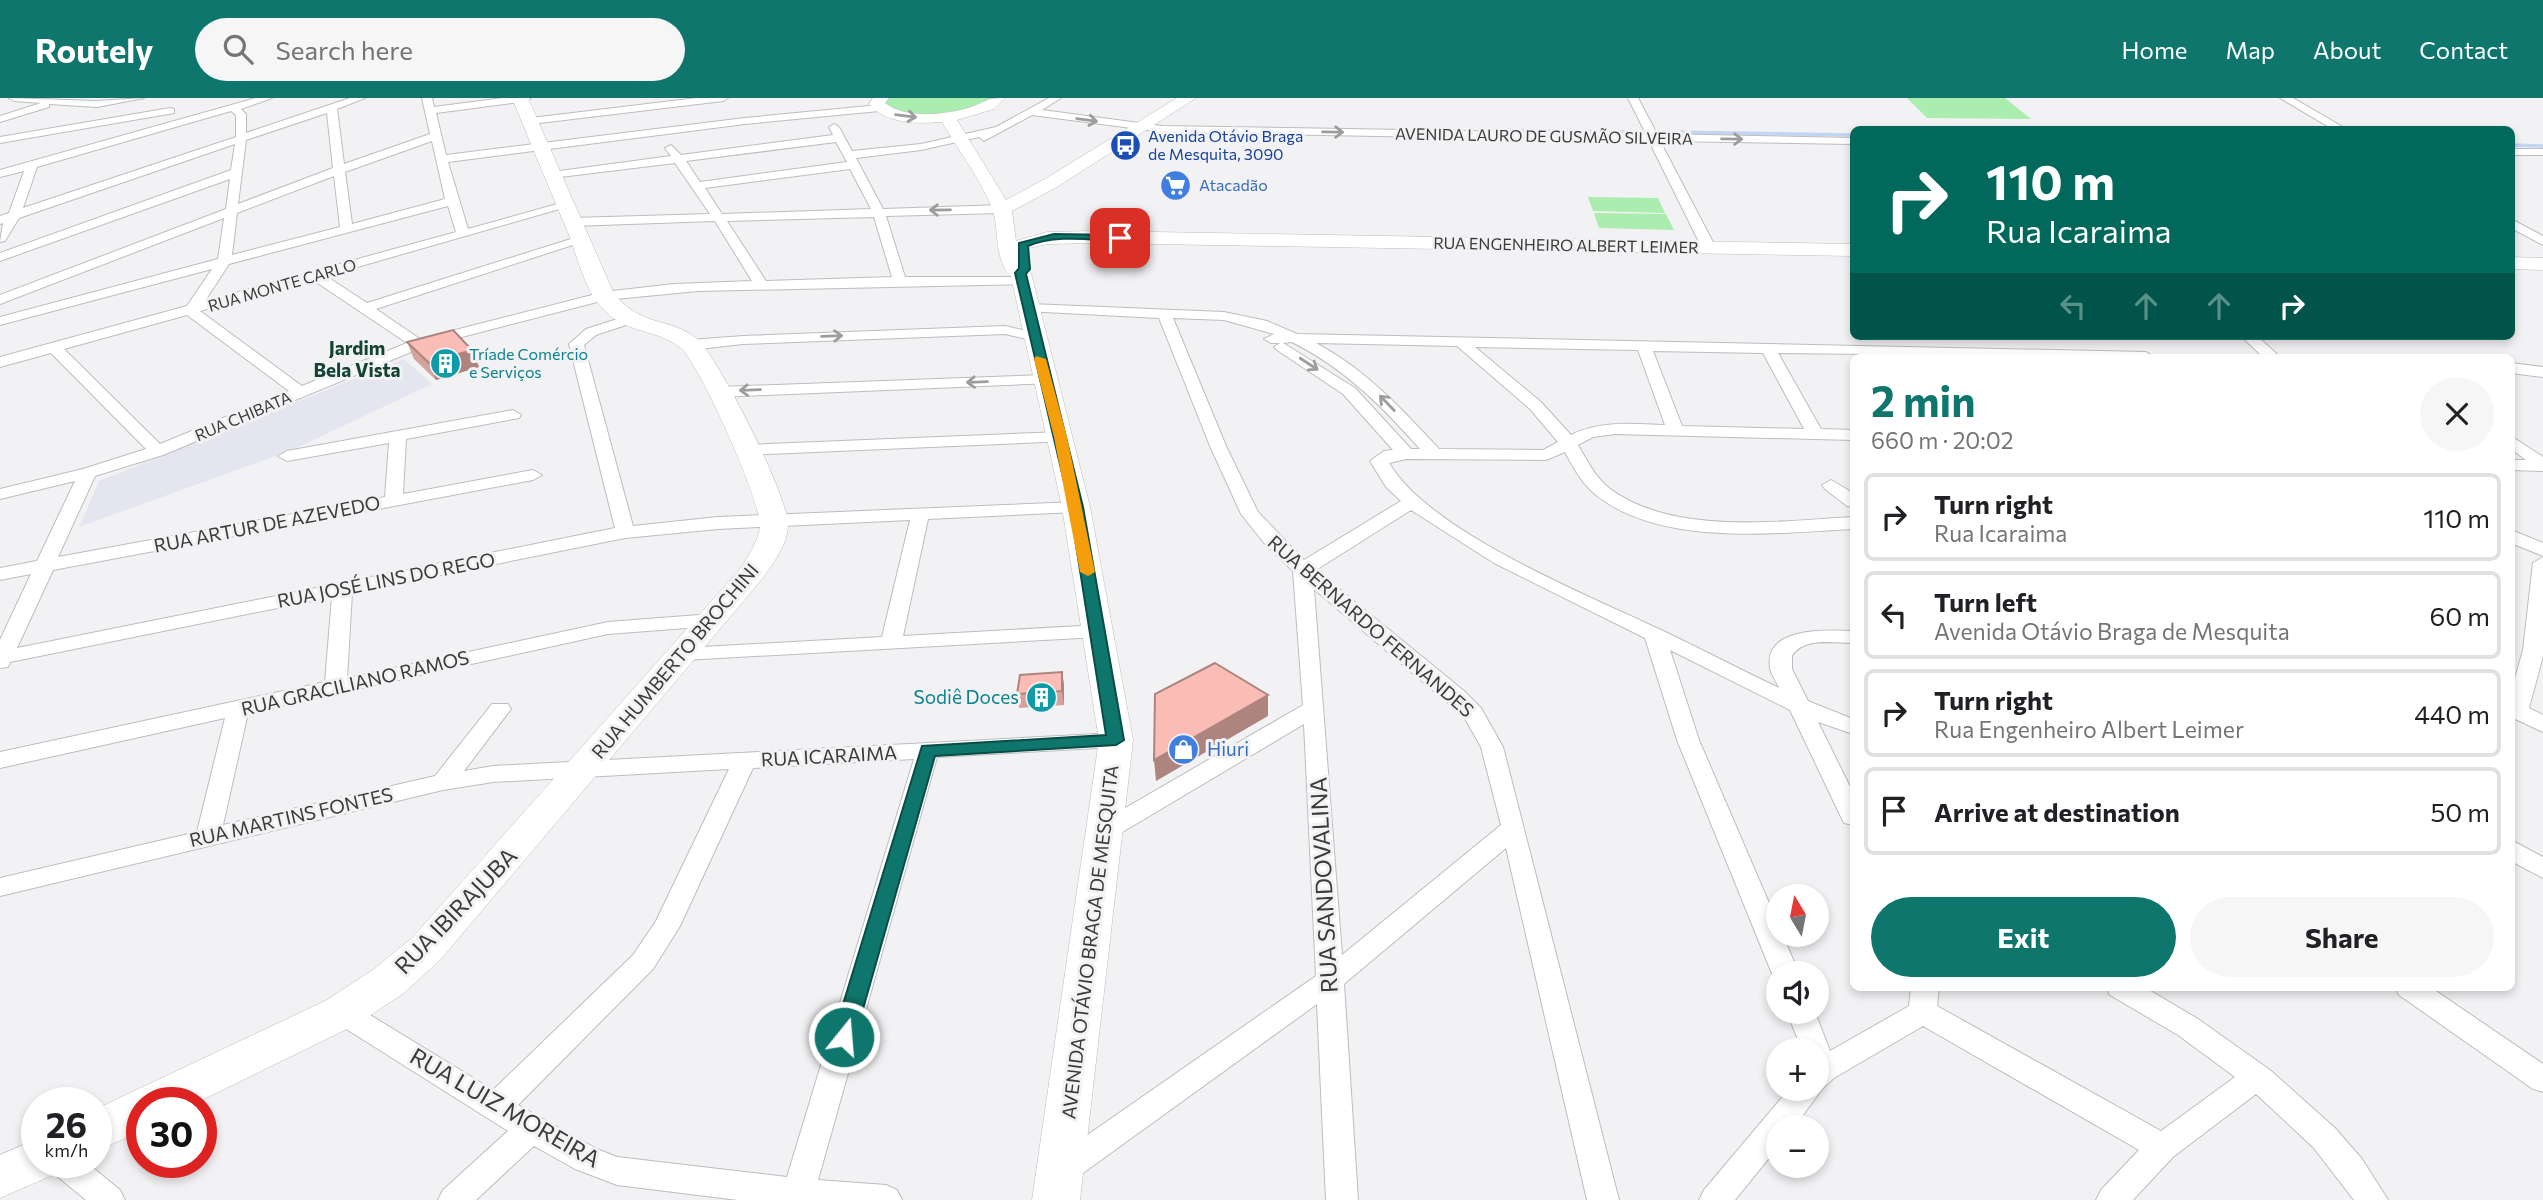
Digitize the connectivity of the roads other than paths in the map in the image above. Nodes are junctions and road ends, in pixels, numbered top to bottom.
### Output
1 (14, 98) edge
2 (139, 98) edge
3 (267, 98) edge
4 (360, 98) edge
5 (521, 98) edge
6 (526, 98) edge
7 (723, 98) edge
8 (997, 98) edge
9 (1056, 98) edge
10 (1188, 98) edge
11 (1633, 98) edge
12 (2285, 98) edge
13 (58, 101) junction
14 (880, 103) edge
15 (429, 104) edge
16 (103, 106) junction
17 (233, 108) junction
18 (332, 108) junction
19 (178, 109) dead end
20 (739, 110) dead end
21 (827, 112) junction
22 (1031, 112) junction
23 (947, 117) junction
24 (0, 119) edge
25 (132, 120) junction
26 (1167, 120) junction
27 (531, 121) junction
28 (745, 121) junction
29 (1237, 125) junction
30 (2336, 126) edge
31 (166, 127) junction
32 (68, 130) junction
33 (1138, 130) junction
34 (1850, 130) edge
35 (661, 131) junction
36 (1652, 132) junction
37 (135, 136) junction
38 (17, 138) junction
39 (839, 138) junction
40 (241, 139) junction
41 (0, 140) edge
42 (437, 140) junction
43 (2515, 140) edge
44 (2543, 140) edge
45 (1850, 141) edge
46 (960, 142) junction
47 (541, 146) junction
48 (0, 149) edge
49 (136, 149) dead end
50 (2515, 152) edge
51 (2543, 152) edge
52 (676, 158) junction
53 (442, 159) junction
54 (850, 160) junction
55 (32, 165) junction
56 (341, 170) junction
57 (0, 174) edge
58 (552, 175) junction
59 (234, 180) junction
60 (1051, 183) junction
61 (695, 186) junction
62 (452, 201) junction
63 (1002, 209) junction
64 (878, 211) junction
65 (232, 212) junction
66 (14, 215) junction
67 (718, 217) junction
68 (0, 220) edge
69 (572, 223) junction
70 (2515, 225) edge
71 (346, 228) junction
72 (1021, 231) junction
73 (463, 234) junction
74 (0, 238) edge
75 (1280, 239) junction
76 (2543, 241) edge
77 (1709, 248) junction
78 (1850, 250) edge
79 (0, 257) edge
80 (225, 260) junction
81 (2515, 263) edge
82 (2543, 264) edge
83 (315, 275) junction
84 (1021, 277) junction
85 (900, 281) junction
86 (761, 285) junction
87 (604, 296) junction
88 (0, 300) edge
89 (366, 308) junction
90 (191, 310) junction
91 (1165, 316) junction
92 (627, 320) junction
93 (1032, 320) junction
94 (0, 321) edge
95 (1291, 338) junction
96 (1271, 340) junction
97 (2253, 340) edge
98 (1462, 343) junction
99 (418, 344) junction
100 (690, 345) junction
101 (1644, 346) junction
102 (54, 347) junction
103 (1768, 349) junction
104 (1874, 354) edge
105 (2269, 354) edge
106 (0, 362) edge
107 (2517, 368) edge
108 (2543, 372) edge
109 (1045, 380) junction
110 (719, 391) junction
111 (300, 392) junction
112 (513, 415) dead end
113 (1675, 429) junction
114 (1815, 432) junction
115 (1850, 435) edge
116 (398, 436) junction
117 (1061, 437) junction
118 (1570, 443) junction
119 (2515, 444) edge
120 (746, 450) junction
121 (158, 451) junction
122 (1433, 453) junction
123 (1406, 454) junction
124 (286, 456) dead end
125 (2515, 465) edge
126 (2543, 466) edge
127 (88, 473) junction
128 (533, 475) dead end
129 (1831, 485) dead end
130 (0, 494) edge
131 (394, 500) junction
132 (1850, 500) edge
133 (1413, 501) junction
134 (1076, 507) junction
135 (920, 515) junction
136 (774, 520) junction
137 (1850, 523) edge
138 (625, 532) junction
139 (2515, 538) edge
140 (2543, 550) edge
141 (2543, 563) edge
142 (45, 565) junction
143 (1303, 569) junction
144 (0, 574) edge
145 (342, 589) junction
146 (712, 620) junction
147 (1098, 631) junction
148 (1654, 635) junction
149 (1850, 637) edge
150 (892, 640) junction
151 (2538, 648) edge
152 (684, 654) junction
153 (1, 659) edge
154 (335, 687) junction
155 (2515, 706) edge
156 (238, 709) junction
157 (500, 709) dead end
158 (1314, 709) junction
159 (1803, 709) junction
160 (2515, 710) edge
161 (2543, 725) edge
162 (1850, 726) edge
163 (1116, 740) junction
164 (928, 750) junction
165 (0, 760) edge
166 (744, 761) junction
167 (585, 769) junction
168 (443, 782) junction
169 (1850, 811) edge
170 (1514, 828) junction
171 (1105, 831) junction
172 (208, 836) junction
173 (2515, 850) edge
174 (2515, 852) edge
175 (2543, 855) edge
176 (2543, 869) edge
177 (0, 887) edge
178 (1780, 961) edge
179 (1330, 980) junction
180 (2128, 991) edge
181 (2415, 991) edge
182 (1924, 999) edge
183 (342, 1012) junction
184 (1829, 1059) edge
185 (2257, 1077) junction
186 (2543, 1080) edge
187 (187, 1087) edge
188 (1790, 1101) edge
189 (496, 1106) junction
190 (531, 1129) junction
191 (2162, 1147) junction
192 (21, 1167) edge
193 (0, 1177) edge
194 (82, 1178) edge
195 (1059, 1185) edge
196 (797, 1197) edge
197 (109, 1200) edge
198 (454, 1200) edge
199 (886, 1200) edge
200 (1342, 1200) edge
201 (1603, 1200) edge
202 (1715, 1200) edge
203 (2112, 1200) edge
204 (2372, 1200) edge

1 - 13 street
2 - 16 street
3 - 17 street
4 - 18 street
5 - 6 street
5 - 15 street
5 - 27 street
7 - 27 street
8 - 23 street
9 - 22 street
10 - 26 street
11 - 36 street
12 - 30 street
13 - 16 street
13 - 24 street
14 - 21 street
14 -> 23 street
15 - 42 street
16 - 25 street
16 - 38 street
17 - 31 street
17 - 40 street
18 - 40 street
18 - 56 street
19 - 25 street
20 - 28 street
21 - 28 street
21 - 39 street
22 -> 33 street
22 - 46 street
23 - 46 street
25 - 31 street
25 - 32 street
26 - 29 street, AVENIDA LAURO DE GUSMÃO SILVEIRA
26 - 29 street, AVENIDA LAURO DE GUSMÃO SILVEIRA
26 - 33 street
27 - 47 street
28 - 35 street
29 - 36 street, AVENIDA LAURO DE GUSMÃO SILVEIRA
31 - 37 street
32 - 38 street
32 - 48 street
33 - 60 street
34 - 36 street, AVENIDA LAURO DE GUSMÃO SILVEIRA
35 - 47 street
35 - 52 street
36 -> 45 street, AVENIDA LAURO DE GUSMÃO SILVEIRA
36 - 77 street
37 - 49 street
37 - 55 street
38 - 41 street
39 - 52 street
39 - 54 street
40 - 59 street
40 - 66 street
42 - 53 street
42 - 56 street
43 - 44 street
46 - 54 street
46 - 63 street
47 - 53 street
47 - 58 street
50 - 51 street
52 - 58 street
52 - 61 street
53 - 62 street
54 - 61 street
54 - 64 street
55 - 57 street
55 - 66 street
56 - 65 street
56 - 71 street
58 - 69 street
59 - 65 street
59 - 79 street
60 - 63 street
60 - 72 street
61 - 67 street
62 - 71 street
62 - 73 street
63 -> 64 street
63 - 72 street, AVENIDA OTÁVIO BRAGA DE MESQUITA
64 - 67 street
64 - 85 street
65 - 80 street
65 - 88 street
66 - 68 street
66 - 74 street
67 - 69 street
67 - 86 street
69 - 73 street, RUA MONTE CARLO
69 - 87 street
69 - 89 street
70 - 76 street
71 - 80 street
72 - 75 street, RUA ENGENHEIRO ALBERT LEIMER
72 - 75 street, RUA ENGENHEIRO ALBERT LEIMER
72 - 84 street, AVENIDA OTÁVIO BRAGA DE MESQUITA
73 - 83 street, RUA MONTE CARLO
75 - 77 street, RUA ENGENHEIRO ALBERT LEIMER
77 - 78 street, RUA ENGENHEIRO ALBERT LEIMER
80 - 90 street
80 - 94 street
81 - 82 street
83 - 89 street
83 - 90 street, RUA MONTE CARLO
84 - 85 street, RUA CHIBATA
84 - 93 street, AVENIDA OTÁVIO BRAGA DE MESQUITA
85 - 86 street, RUA CHIBATA
86 - 87 street, RUA CHIBATA
87 - 92 street
87 - 99 street, RUA CHIBATA
89 - 99 street
90 - 102 street, RUA MONTE CARLO
90 - 111 street
91 - 93 street
91 - 95 street
91 - 96 street
91 - 143 street, RUA BERNARDO FERNANDES
92 - 100 street
92 - 138 street
100 -> 93 street
93 - 109 street, AVENIDA OTÁVIO BRAGA DE MESQUITA
95 - 96 street
95 - 98 street
122 -> 95 street
96 -> 123 street
97 - 105 street
98 - 101 street
98 - 118 street
99 - 111 street, RUA CHIBATA
100 - 110 street
101 - 103 street
101 - 113 street
102 - 106 street, RUA MONTE CARLO
102 - 121 street
103 - 104 street
103 - 114 street
107 - 108 street
109 -> 110 street
109 - 117 street, AVENIDA OTÁVIO BRAGA DE MESQUITA
110 - 120 street
111 - 121 street, RUA CHIBATA
112 - 116 street
113 - 114 street
113 - 118 street
114 - 115 street
116 - 124 street
116 - 131 street
117 - 120 street
117 - 134 street, AVENIDA OTÁVIO BRAGA DE MESQUITA
118 - 122 street
118 - 137 street
119 - 126 street
120 - 136 street
121 - 127 street, RUA CHIBATA
122 - 123 street
123 - 133 street
125 - 126 street
127 - 130 street, RUA CHIBATA
127 - 142 street
128 - 131 street, RUA ARTUR DE AZEVEDO
129 - 132 street
131 - 142 street, RUA ARTUR DE AZEVEDO
133 - 143 street
133 - 148 street
134 - 135 street, RUA JOSÉ LINS DO REGO
134 - 147 street, AVENIDA OTÁVIO BRAGA DE MESQUITA
135 - 136 street, RUA JOSÉ LINS DO REGO
135 - 150 street
136 - 138 street, RUA JOSÉ LINS DO REGO
136 - 146 street, RUA HUMBERTO BROCHINI
138 - 145 street, RUA JOSÉ LINS DO REGO
139 - 140 street
141 - 151 street
142 - 144 street, RUA ARTUR DE AZEVEDO
142 - 153 street
143 - 158 street, RUA SANDOVALINA
143 - 170 street, RUA BERNARDO FERNANDES
145 - 153 street, RUA JOSÉ LINS DO REGO
145 - 154 street
146 - 152 street, RUA HUMBERTO BROCHINI
146 - 154 street, RUA GRACILIANO RAMOS
147 - 150 street
147 - 163 street, AVENIDA OTÁVIO BRAGA DE MESQUITA
148 - 159 street
148 - 178 street
149 - 159 street
150 - 152 street
151 - 155 street
152 - 167 street, RUA HUMBERTO BROCHINI
154 - 156 street, RUA GRACILIANO RAMOS
156 - 165 street, RUA GRACILIANO RAMOS
156 - 172 street
157 - 168 street
158 - 171 street
158 - 179 street, RUA SANDOVALINA
159 - 162 street
159 - 169 street
160 - 161 street
163 - 164 street, RUA ICARAIMA
163 - 171 street, AVENIDA OTÁVIO BRAGA DE MESQUITA
164 - 166 street, RUA ICARAIMA
164 - 196 street
166 - 167 street, RUA ICARAIMA
166 - 189 street
167 - 168 street, RUA MARTINS FONTES
167 - 183 street, RUA IBIRAJUBA
168 - 172 street, RUA MARTINS FONTES
170 - 179 street
170 - 201 street, RUA BERNARDO FERNANDES
171 - 195 street, AVENIDA OTÁVIO BRAGA DE MESQUITA
172 - 177 street, RUA MARTINS FONTES
173 - 175 street
174 - 176 street
179 - 195 street
179 - 200 street, RUA SANDOVALINA
180 - 185 street
181 - 186 street
182 - 184 street
182 - 191 street
183 - 187 street, RUA IBIRAJUBA
183 - 189 street, RUA LUIZ MOREIRA
185 - 191 street
185 - 204 street
188 - 202 street
189 - 190 street, RUA LUIZ MOREIRA
190 - 196 street, RUA LUIZ MOREIRA
190 - 198 street
191 - 203 street
192 - 193 street
194 - 197 street
196 - 199 street, RUA LUIZ MOREIRA

